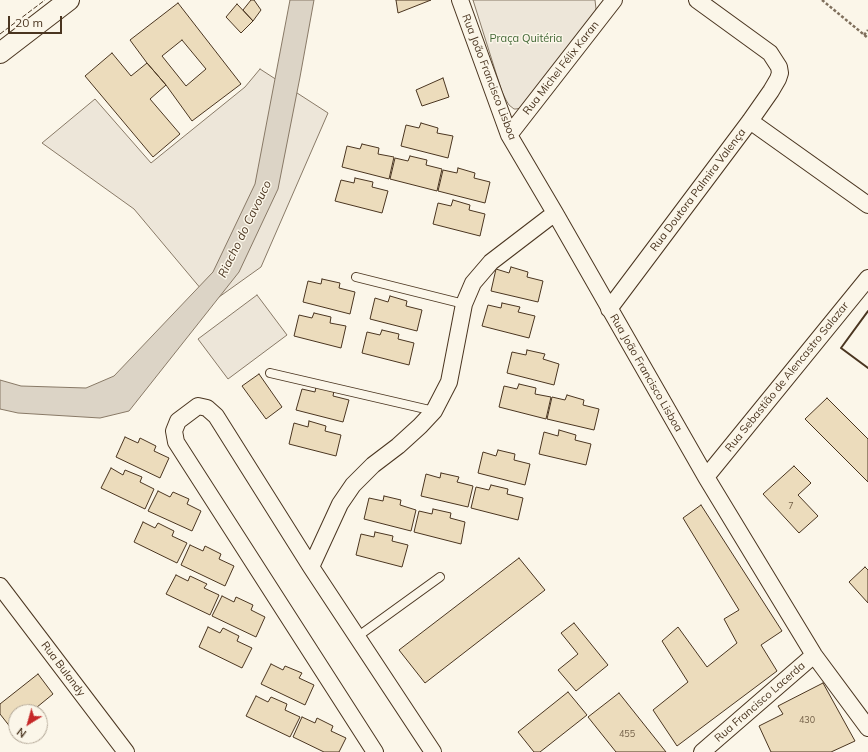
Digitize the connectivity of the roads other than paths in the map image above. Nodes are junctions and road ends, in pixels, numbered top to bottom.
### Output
1 (69, 0) edge
2 (460, 0) edge
3 (697, 0) edge
4 (610, 1) edge
5 (0, 53) edge
6 (750, 121) junction
7 (509, 135) junction
8 (868, 205) edge
9 (555, 214) junction
10 (356, 277) dead end
11 (868, 278) edge
12 (464, 304) junction
13 (609, 309) junction
14 (270, 373) dead end
15 (434, 411) junction
16 (706, 477) junction
17 (311, 568) junction
18 (440, 577) dead end
19 (0, 586) edge
20 (357, 637) junction
21 (814, 655) junction
22 (868, 728) edge
23 (705, 751) edge
24 (126, 752) edge
25 (375, 752) edge
26 (433, 752) edge

1 - 5 street
2 - 7 street, Rua João Francisco Lisboa
3 - 6 street, Rua Doutora Palmira Valença
4 - 7 street, Rua Michel Félix Karan
6 - 8 street
6 - 13 street, Rua Doutora Palmira Valença
7 - 9 street, Rua João Francisco Lisboa
9 - 12 street
9 - 13 street, Rua João Francisco Lisboa
10 - 12 lane
11 - 16 street, Rua Sebastião de Alencastro Salazar
12 - 15 street
13 - 16 street, Rua João Francisco Lisboa
14 - 15 lane
15 - 17 street
16 - 21 street, Rua João Francisco Lisboa
17 - 20 street
17 - 25 street
18 - 20 lane
19 - 24 street, Rua Bulandy
20 - 26 street
21 - 22 street, Rua João Francisco Lisboa
21 - 23 street, Rua Francisco Lacerda

